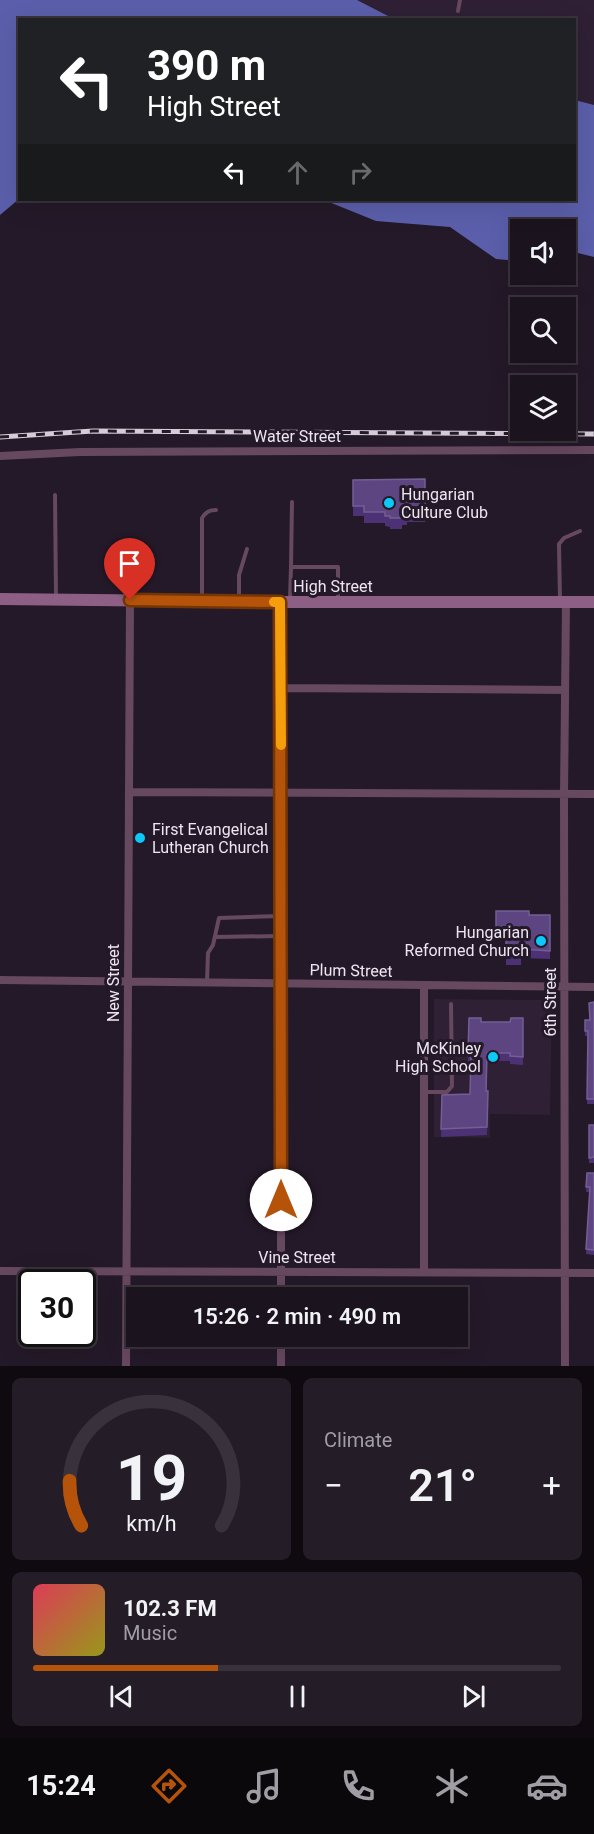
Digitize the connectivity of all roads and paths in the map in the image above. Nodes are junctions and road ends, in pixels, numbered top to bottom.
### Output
1 (459, 0) edge
2 (458, 11) dead end
3 (594, 450) edge
4 (0, 456) edge
5 (55, 495) dead end
6 (292, 502) dead end
7 (216, 510) dead end
8 (580, 531) dead end
9 (247, 549) dead end
10 (291, 567) junction
11 (0, 599) edge
12 (56, 600) junction
13 (130, 600) junction
14 (202, 601) junction
15 (239, 602) junction
16 (285, 602) junction
17 (338, 602) junction
18 (563, 602) junction
19 (594, 602) edge
20 (280, 688) junction
21 (565, 690) junction
22 (129, 792) junction
23 (281, 793) junction
24 (564, 794) junction
25 (594, 794) edge
26 (281, 916) junction
27 (281, 936) junction
28 (215, 938) junction
29 (0, 980) edge
30 (128, 983) junction
31 (207, 983) junction
32 (281, 984) junction
33 (424, 986) junction
34 (565, 987) junction
35 (594, 987) edge
36 (451, 1004) dead end
37 (424, 1092) junction
38 (0, 1271) edge
39 (127, 1271) junction
40 (281, 1272) junction
41 (424, 1272) junction
42 (564, 1273) junction
43 (594, 1273) edge
44 (281, 1287) edge
45 (281, 1347) edge
46 (126, 1366) edge
47 (281, 1366) edge
48 (565, 1366) edge

1 - 2 lane
3 - 4 street, Water Street
5 - 12 lane
6 - 10 lane
7 - 14 lane
8 - 18 lane
9 - 15 lane
10 - 16 lane
10 - 17 lane
11 - 12 street, High Street
12 - 13 street, High Street
13 - 14 street, High Street
13 - 22 street, New Street
14 - 15 street, High Street
15 - 16 street, High Street
16 - 17 street, High Street
16 - 20 street
17 - 18 street, High Street
18 - 19 street, High Street
18 - 21 street, 6th Street
20 - 21 street
20 - 23 street
21 - 24 street, 6th Street
22 - 23 street
22 - 30 street, New Street
23 - 24 street
23 - 26 street
24 - 25 street
24 - 34 street, 6th Street
26 - 27 street
26 - 28 lane
27 - 28 lane
27 - 32 street
28 - 31 lane
29 - 30 street, Plum Street
30 - 31 street, Plum Street
30 - 39 street, New Street
31 - 32 street, Plum Street
32 - 33 street, Plum Street
32 - 40 street
33 - 34 street, Plum Street
33 - 37 street
34 - 35 street, Plum Street
34 - 42 street, 6th Street
36 - 37 lane
37 - 41 street
38 - 39 street, Vine Street
39 - 40 street, Vine Street
39 - 46 street, New Street
40 - 41 street, Vine Street
40 - 44 street
41 - 42 street, Vine Street
42 - 43 street, Vine Street
42 - 48 street, 6th Street
45 - 47 street

